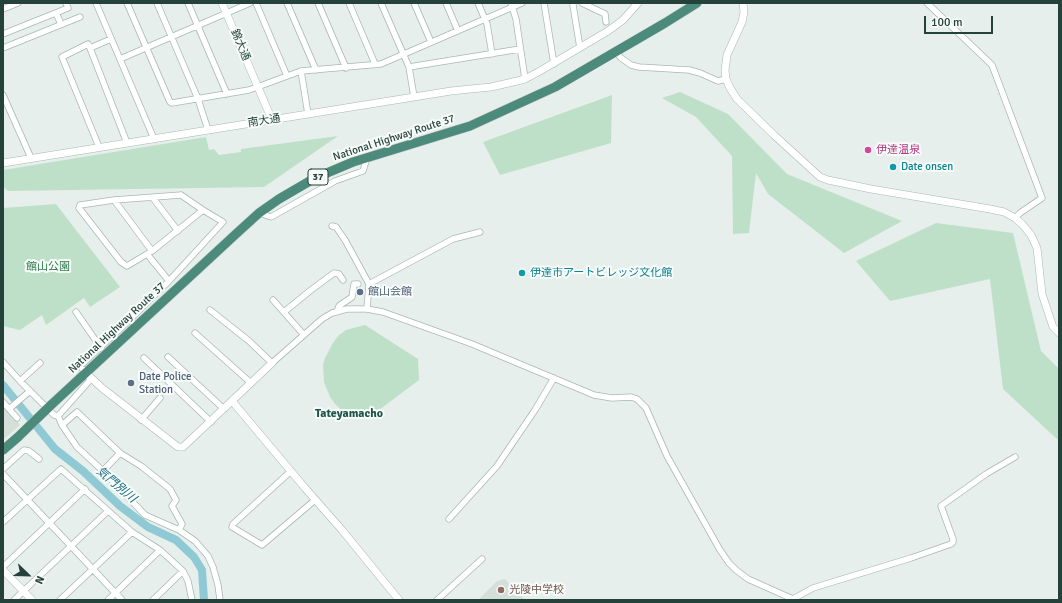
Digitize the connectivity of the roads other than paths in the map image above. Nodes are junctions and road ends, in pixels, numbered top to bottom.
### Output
1 (18, 3) edge
2 (66, 3) edge
3 (96, 3) edge
4 (127, 3) edge
5 (157, 3) edge
6 (188, 3) edge
7 (222, 3) edge
8 (250, 3) edge
9 (256, 3) edge
10 (287, 3) edge
11 (318, 3) edge
12 (349, 3) edge
13 (381, 3) edge
14 (414, 3) edge
15 (446, 3) edge
16 (478, 3) edge
17 (522, 3) edge
18 (544, 3) edge
19 (573, 3) edge
20 (582, 3) edge
21 (638, 3) edge
22 (697, 3) edge
23 (743, 3) edge
24 (927, 3) edge
25 (512, 5) edge
26 (3, 9) edge
27 (56, 13) junction
28 (226, 14) junction
29 (80, 17) dead end
30 (485, 19) junction
31 (606, 22) dead end
32 (61, 24) junction
33 (198, 26) junction
34 (458, 31) junction
35 (3, 34) edge
36 (172, 37) junction
37 (111, 39) junction
38 (431, 42) junction
39 (3, 48) edge
40 (90, 48) junction
41 (146, 48) junction
42 (580, 48) junction
43 (520, 49) junction
44 (616, 52) junction
45 (403, 54) junction
46 (492, 54) junction
47 (120, 59) junction
48 (375, 64) junction
49 (554, 64) junction
50 (409, 67) junction
51 (346, 68) junction
52 (316, 70) junction
53 (301, 71) junction
54 (287, 76) junction
55 (525, 79) junction
56 (726, 79) junction
57 (258, 87) junction
58 (227, 94) junction
59 (3, 95) edge
60 (414, 96) junction
61 (198, 98) junction
62 (308, 114) junction
63 (272, 120) junction
64 (208, 130) junction
65 (154, 139) junction
66 (128, 143) junction
67 (99, 147) junction
68 (32, 158) junction
69 (3, 163) edge
70 (152, 198) junction
71 (114, 200) junction
72 (203, 210) junction
73 (1014, 218) junction
74 (332, 226) dead end
75 (178, 231) junction
76 (480, 232) dead end
77 (150, 252) junction
78 (343, 280) dead end
79 (169, 281) junction
80 (358, 284) dead end
81 (368, 284) junction
82 (272, 300) dead end
83 (367, 309) junction
84 (210, 310) dead end
85 (76, 312) dead end
86 (284, 312) junction
87 (337, 312) junction
88 (195, 333) dead end
89 (1059, 333) edge
90 (304, 335) junction
91 (101, 348) junction
92 (168, 357) dead end
93 (144, 358) dead end
94 (3, 362) edge
95 (272, 362) junction
96 (40, 363) dead end
97 (88, 376) junction
98 (554, 378) junction
99 (20, 381) junction
100 (251, 383) junction
101 (29, 392) junction
102 (160, 398) dead end
103 (232, 401) junction
104 (3, 402) edge
105 (10, 408) junction
106 (224, 409) junction
107 (58, 416) junction
108 (17, 418) dead end
109 (141, 420) junction
110 (211, 422) junction
111 (62, 425) junction
112 (3, 450) edge
113 (120, 453) junction
114 (1015, 457) dead end
115 (39, 459) dead end
116 (3, 469) edge
117 (103, 471) junction
118 (291, 471) junction
119 (3, 474) edge
120 (85, 489) junction
121 (28, 500) junction
122 (315, 500) junction
123 (108, 511) junction
124 (449, 519) dead end
125 (3, 522) edge
126 (49, 523) junction
127 (179, 530) junction
128 (132, 532) junction
129 (71, 546) junction
130 (160, 550) junction
131 (482, 559) dead end
132 (3, 567) edge
133 (93, 569) junction
134 (3, 570) edge
135 (183, 571) junction
136 (23, 591) junction
137 (115, 593) junction
138 (14, 600) edge
139 (32, 600) edge
140 (60, 600) edge
141 (108, 600) edge
142 (122, 600) edge
143 (153, 600) edge
144 (192, 600) edge
145 (220, 600) edge
146 (399, 600) edge
147 (437, 600) edge
148 (794, 600) edge

1 - 26 street
2 - 27 street
3 - 37 street
4 - 41 street
5 - 36 street
6 - 33 street
7 - 28 street, 錦大通
8 - 28 street
9 - 54 street
10 - 52 street
11 - 51 street
12 - 48 street
13 - 45 street
14 - 38 street
15 - 34 street
16 - 30 street
17 - 25 street
18 - 49 street
19 - 42 street
20 - 31 street
21 - 42 street, 南大通
22 - 44 highway, National Highway Route 37 / 37
23 - 56 street
24 - 73 street
25 - 30 street
25 - 43 street
27 - 32 street
27 - 35 street
28 - 33 street
28 - 57 street, 錦大通
29 - 32 street
30 - 34 street
30 - 46 street
32 - 39 street
33 - 36 street
33 - 58 street
34 - 38 street
36 - 41 street
36 - 61 street
37 - 40 street
37 - 47 street
38 - 45 street
40 - 66 street
40 - 67 street
41 - 47 street
41 - 61 street
42 - 49 street, 南大通
43 - 46 street
43 - 55 street
44 - 56 street
44 - 97 highway, National Highway Route 37 / 37
45 - 48 street
45 - 50 street
46 - 50 street
47 - 65 street
48 - 51 street
49 - 55 street, 南大通
50 - 60 street
51 - 52 street
52 - 53 street
53 - 54 street
53 - 62 street
54 - 57 street
55 - 60 street, 南大通
56 - 73 street
57 - 58 street
57 - 63 street, 錦大通
58 - 61 street
59 - 68 street
60 - 62 street, 南大通
61 - 64 street
62 - 63 street, 南大通
63 - 64 street, 南大通
64 - 65 street, 南大通
65 - 66 street, 南大通
66 - 67 street, 南大通
67 - 68 street, 南大通
68 - 69 street, 南大通
70 - 71 street
70 - 72 street
70 - 75 street
71 - 77 street
71 - 77 street
72 - 75 street
72 - 79 street
73 - 89 street
74 - 81 street
75 - 77 street
76 - 81 street
77 - 79 street
78 - 86 street
79 - 91 street
80 - 87 street
81 - 83 street
82 - 86 street
83 - 87 street
83 - 98 street
84 - 95 street
85 - 91 street
86 - 90 street
87 - 90 street
88 - 100 street
90 - 95 street
91 - 97 street
92 - 106 street
93 - 110 street
94 - 99 street
95 - 100 street
96 - 99 street
97 - 107 street
97 - 109 street
97 - 112 highway, National Highway Route 37 / 37, bridge
98 - 124 street
98 - 148 street
99 - 101 street
100 - 103 street
101 - 105 street
101 - 107 street
102 - 109 street
103 - 106 street
103 - 118 street
104 - 105 street
105 - 108 street
106 - 110 street
107 - 111 street
109 - 110 street
111 - 113 street
111 - 117 street
113 - 117 street
113 - 127 street
114 - 148 street
115 - 116 street
117 - 127 street
118 - 122 street
118 - 122 street
119 - 121 street
120 - 121 street
120 - 123 street
120 - 126 street
121 - 125 street
121 - 126 street
122 - 146 street
123 - 128 street
123 - 129 street
126 - 129 street
126 - 132 street
127 - 145 street
128 - 130 street
128 - 133 street
129 - 133 street
129 - 136 street
130 - 135 street
130 - 137 street
131 - 147 street
133 - 137 street
133 - 140 street
134 - 136 street
135 - 143 street
135 - 144 street
136 - 138 street
136 - 139 street
137 - 141 street
137 - 142 street

